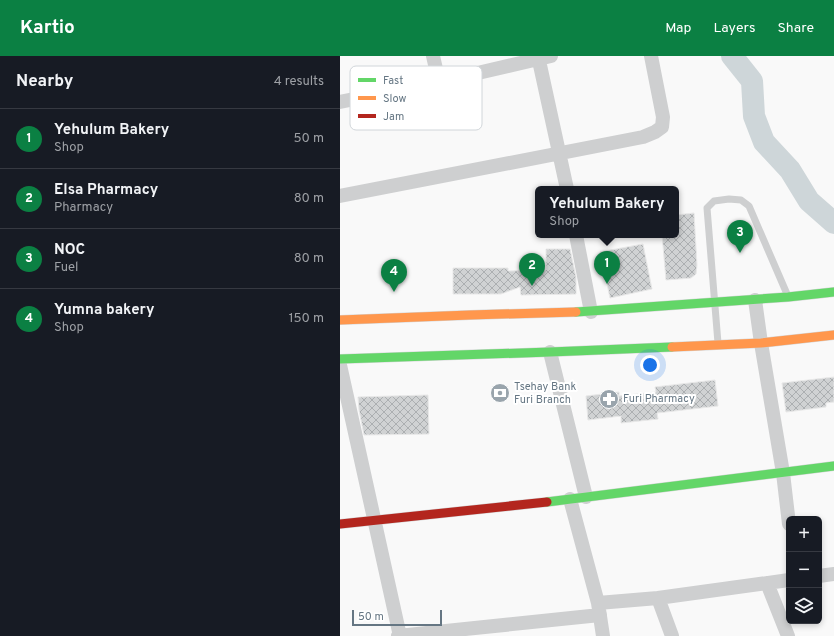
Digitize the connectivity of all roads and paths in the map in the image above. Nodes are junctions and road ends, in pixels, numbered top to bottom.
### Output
1 (433, 56) edge
2 (651, 56) edge
3 (542, 57) edge
4 (435, 66) edge
5 (482, 71) edge
6 (350, 100) edge
7 (340, 102) edge
8 (560, 154) junction
9 (566, 186) edge
10 (340, 196) edge
11 (577, 238) edge
12 (834, 292) edge
13 (788, 297) junction
14 (755, 300) junction
15 (715, 303) junction
16 (591, 312) junction
17 (340, 320) edge
18 (834, 335) edge
19 (761, 343) junction
20 (719, 345) junction
21 (550, 352) junction
22 (340, 359) edge
23 (340, 365) edge
24 (834, 466) edge
25 (783, 473) junction
26 (586, 497) junction
27 (570, 499) junction
28 (788, 516) edge
29 (374, 520) junction
30 (340, 524) edge
31 (834, 574) edge
32 (822, 576) edge
33 (786, 580) edge
34 (767, 583) junction
35 (658, 598) junction
36 (599, 609) junction
37 (399, 636) edge
38 (603, 636) edge
39 (672, 636) edge
40 (788, 636) edge

1 - 4 street
2 - 8 street
3 - 5 street
3 - 8 street
6 - 7 street
8 - 9 street
8 - 10 street
11 - 16 street
12 - 13 main road
13 - 14 main road
13 - 15 lane
14 - 15 main road
14 - 19 street
15 - 16 main road
15 - 20 lane
16 - 17 main road
18 - 19 main road
19 - 20 main road
19 - 25 street
20 - 21 main road
21 - 22 main road
21 - 26 street
23 - 29 street
24 - 25 main road
25 - 26 main road
25 - 28 street
26 - 27 main road
27 - 29 main road
27 - 36 street
29 - 30 main road
29 - 37 street
31 - 32 street
33 - 34 street
34 - 35 street
34 - 40 street
35 - 36 street
35 - 39 street
36 - 37 street
36 - 38 street

